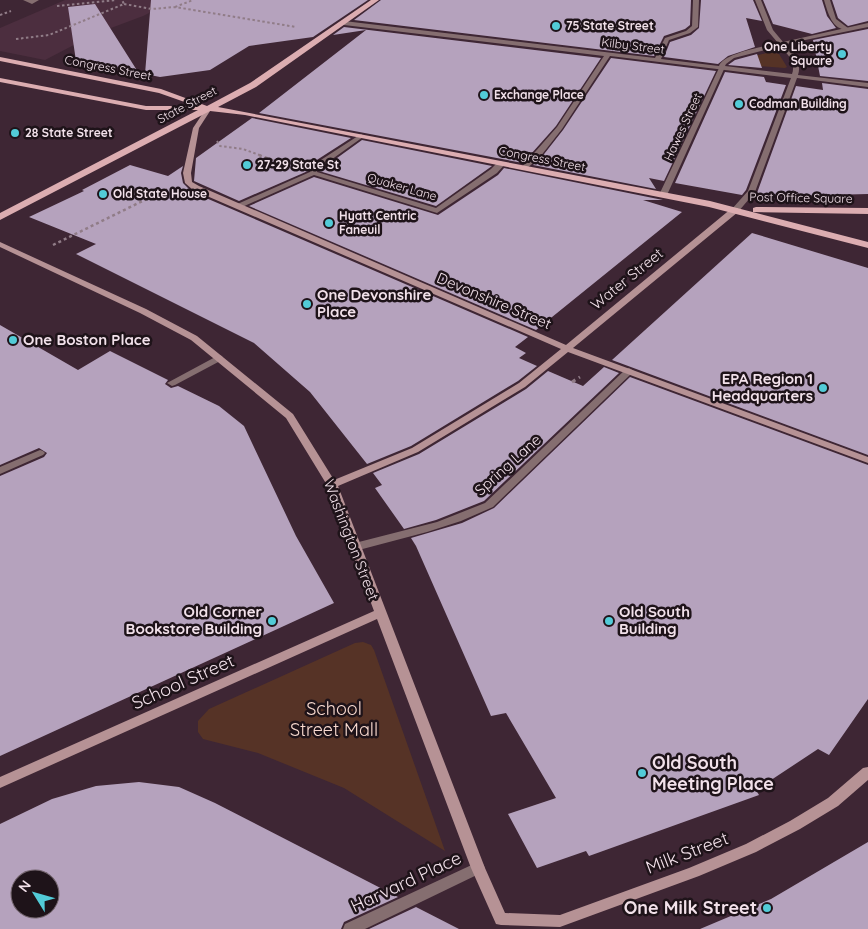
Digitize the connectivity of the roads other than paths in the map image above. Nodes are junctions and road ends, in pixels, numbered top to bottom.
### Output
1 (26, 0) edge
2 (36, 0) edge
3 (376, 0) edge
4 (696, 0) edge
5 (758, 0) edge
6 (827, 0) edge
7 (344, 23) junction
8 (868, 25) edge
9 (846, 29) junction
10 (782, 43) junction
11 (608, 54) junction
12 (0, 59) edge
13 (657, 60) junction
14 (722, 67) junction
15 (796, 76) junction
16 (0, 80) edge
17 (868, 84) edge
18 (209, 108) junction
19 (361, 136) junction
20 (502, 164) junction
21 (525, 168) junction
22 (314, 173) junction
23 (664, 195) junction
24 (237, 206) junction
25 (735, 210) junction
26 (868, 211) edge
27 (0, 217) edge
28 (0, 244) edge
29 (868, 245) edge
30 (566, 348) junction
31 (219, 358) junction
32 (628, 371) junction
33 (172, 382) dead end
34 (40, 453) dead end
35 (868, 460) edge
36 (0, 471) edge
37 (332, 485) junction
38 (355, 548) junction
39 (379, 613) junction
40 (868, 772) edge
41 (0, 783) edge
42 (478, 868) junction
43 (502, 924) edge
44 (350, 929) edge

1 - 2 street
3 - 7 main road, State Street
4 - 13 street
5 - 10 street
6 - 9 street
7 - 11 street, Kilby Street
7 - 18 main road, State Street
8 - 9 street
9 - 10 street
10 - 14 street
10 - 15 street
11 - 13 street, Kilby Street
11 - 21 street
12 - 18 main road, Congress Street
13 - 14 street, Kilby Street
14 - 15 street, Kilby Street
14 - 23 street, Hawes Street
15 - 17 street, Kilby Street
15 - 25 street, Water Street
16 - 18 main road, Congress Street
18 - 19 main road, Congress Street
18 - 24 main road, Devonshire Street
18 - 27 main road, State Street
19 - 20 main road, Congress Street
19 - 22 street
20 - 21 main road, Congress Street
20 - 22 street, Quaker Lane
21 - 23 main road, Congress Street
22 - 24 street
23 - 25 main road, Congress Street
24 - 30 main road, Devonshire Street
25 - 26 main road, Post Office Square
25 - 29 main road, Congress Street
25 - 30 main road, Water Street
28 - 31 main road, Washington Street
30 - 32 main road, Devonshire Street
30 - 37 main road, Water Street
31 - 33 street
31 - 37 main road, Washington Street
32 - 35 main road, Devonshire Street
32 - 38 street, Spring Lane
34 - 36 street
37 - 38 main road, Washington Street
38 - 39 main road, Washington Street
39 - 41 main road, School Street
39 - 42 main road, Washington Street
40 - 43 main road, Milk Street
42 - 43 main road, Washington Street
42 - 44 street, Harvard Place

